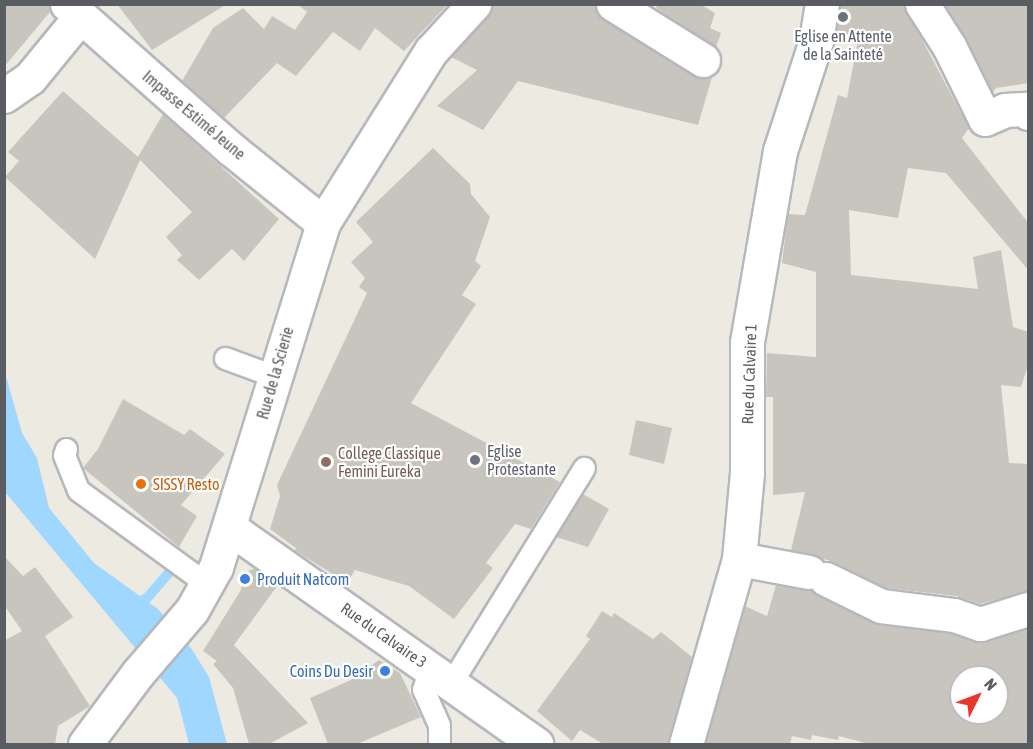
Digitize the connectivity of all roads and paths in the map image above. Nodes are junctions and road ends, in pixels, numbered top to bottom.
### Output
1 (474, 4) edge
2 (613, 4) edge
3 (822, 4) edge
4 (922, 4) edge
5 (74, 11) edge
6 (704, 60) dead end
7 (4, 96) edge
8 (1029, 113) edge
9 (323, 223) junction
10 (225, 358) dead end
11 (274, 376) junction
12 (66, 449) dead end
13 (584, 468) dead end
14 (230, 528) junction
15 (739, 559) junction
16 (199, 597) junction
17 (1029, 609) edge
18 (441, 676) junction
19 (85, 744) edge
20 (439, 744) edge
21 (536, 744) edge
22 (686, 744) edge

1 - 9 street, Rue de la Scierie
2 - 6 street
3 - 15 street, Rue du Calvaire 1
4 - 8 street
5 - 7 street
5 - 9 street, Impasse Estimé Jeune
9 - 11 street, Rue de la Scierie
10 - 11 lane
11 - 14 street, Rue de la Scierie
12 - 16 lane
13 - 18 lane
14 - 16 street, Rue de la Scierie
14 - 18 street, Rue du Calvaire 3
15 - 17 street
15 - 22 street, Rue du Calvaire 1
16 - 19 street, Rue de la Scierie
18 - 20 lane
18 - 21 street, Rue du Calvaire 3

